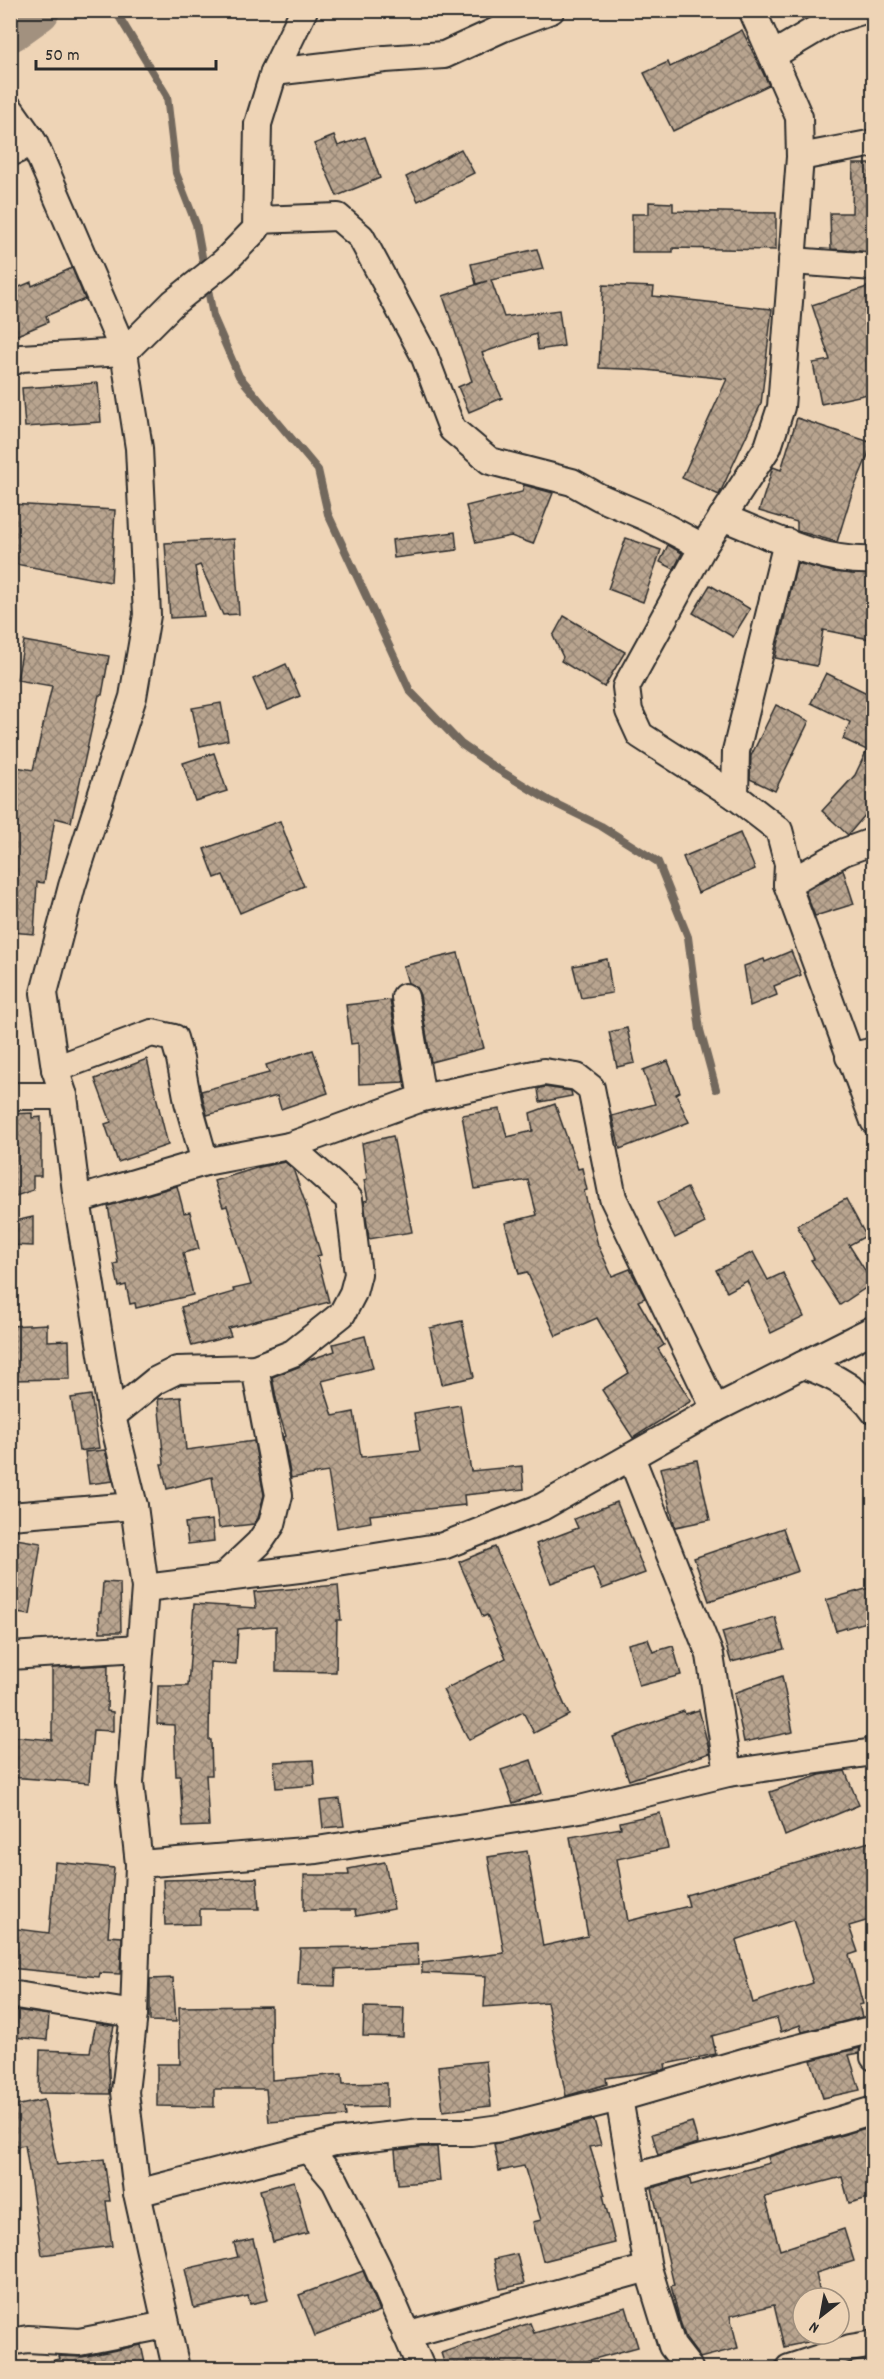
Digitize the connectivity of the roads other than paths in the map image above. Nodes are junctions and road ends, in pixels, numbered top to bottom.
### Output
1 (304, 10) edge
2 (551, 10) edge
3 (752, 10) edge
4 (865, 10) edge
5 (830, 15) edge
6 (773, 55) junction
7 (274, 72) junction
8 (10, 109) edge
9 (31, 138) junction
10 (873, 143) edge
11 (10, 153) edge
12 (800, 158) junction
13 (256, 220) junction
14 (792, 261) junction
15 (873, 267) edge
16 (124, 352) junction
17 (10, 363) edge
18 (722, 518) junction
19 (787, 542) junction
20 (704, 547) junction
21 (873, 560) edge
22 (735, 796) junction
23 (873, 841) edge
24 (787, 884) junction
25 (405, 997) dead end
26 (861, 1054) edge
27 (55, 1069) junction
28 (10, 1096) edge
29 (64, 1096) junction
30 (422, 1098) junction
31 (873, 1121) edge
32 (289, 1146) junction
33 (205, 1162) junction
34 (77, 1200) junction
35 (873, 1329) edge
36 (803, 1365) junction
37 (255, 1368) junction
38 (715, 1409) junction
39 (873, 1411) edge
40 (112, 1416) junction
41 (631, 1457) junction
42 (134, 1506) junction
43 (10, 1516) edge
44 (221, 1579) junction
45 (145, 1588) junction
46 (140, 1648) junction
47 (10, 1656) edge
48 (873, 1752) edge
49 (728, 1773) junction
50 (139, 1864) junction
51 (10, 1994) edge
52 (134, 2014) junction
53 (873, 2029) edge
54 (619, 2098) junction
55 (873, 2110) edge
56 (308, 2150) junction
57 (634, 2177) junction
58 (137, 2193) junction
59 (648, 2268) junction
60 (166, 2325) junction
61 (406, 2335) junction
62 (10, 2342) edge
63 (873, 2343) edge
64 (176, 2368) edge
65 (421, 2368) edge
66 (689, 2368) edge
67 (789, 2368) edge

1 - 7 street
2 - 7 street
3 - 6 street
4 - 5 street
5 - 6 street
6 - 12 street
7 - 13 street
8 - 9 street
9 - 11 street
9 - 16 street
10 - 12 street
12 - 14 street
13 - 16 street
13 - 20 street
14 - 15 street
14 - 18 street
16 - 17 street
16 - 27 street
18 - 19 street
18 - 20 street
19 - 21 street
19 - 22 street
20 - 22 street
22 - 24 street
23 - 24 street
24 - 26 street
25 - 30 street
26 - 31 street
27 - 29 street
27 - 33 street
28 - 29 street
29 - 34 street
30 - 32 street
30 - 38 street
32 - 33 street
32 - 37 street
33 - 34 street
34 - 40 street
35 - 36 street
36 - 38 street
36 - 39 street
37 - 40 street
37 - 44 street
38 - 41 street
40 - 42 street
41 - 44 street
41 - 49 street
42 - 43 street
42 - 45 street
44 - 45 street
45 - 46 street
46 - 47 street
46 - 50 street
48 - 49 street
49 - 50 street
50 - 52 street
51 - 52 street
52 - 58 street
53 - 54 street
54 - 56 street
54 - 57 street
55 - 57 street
56 - 58 street
56 - 61 street
57 - 59 street
58 - 60 street
59 - 61 street
59 - 66 street
60 - 62 street
60 - 64 street
61 - 65 street
63 - 67 street

